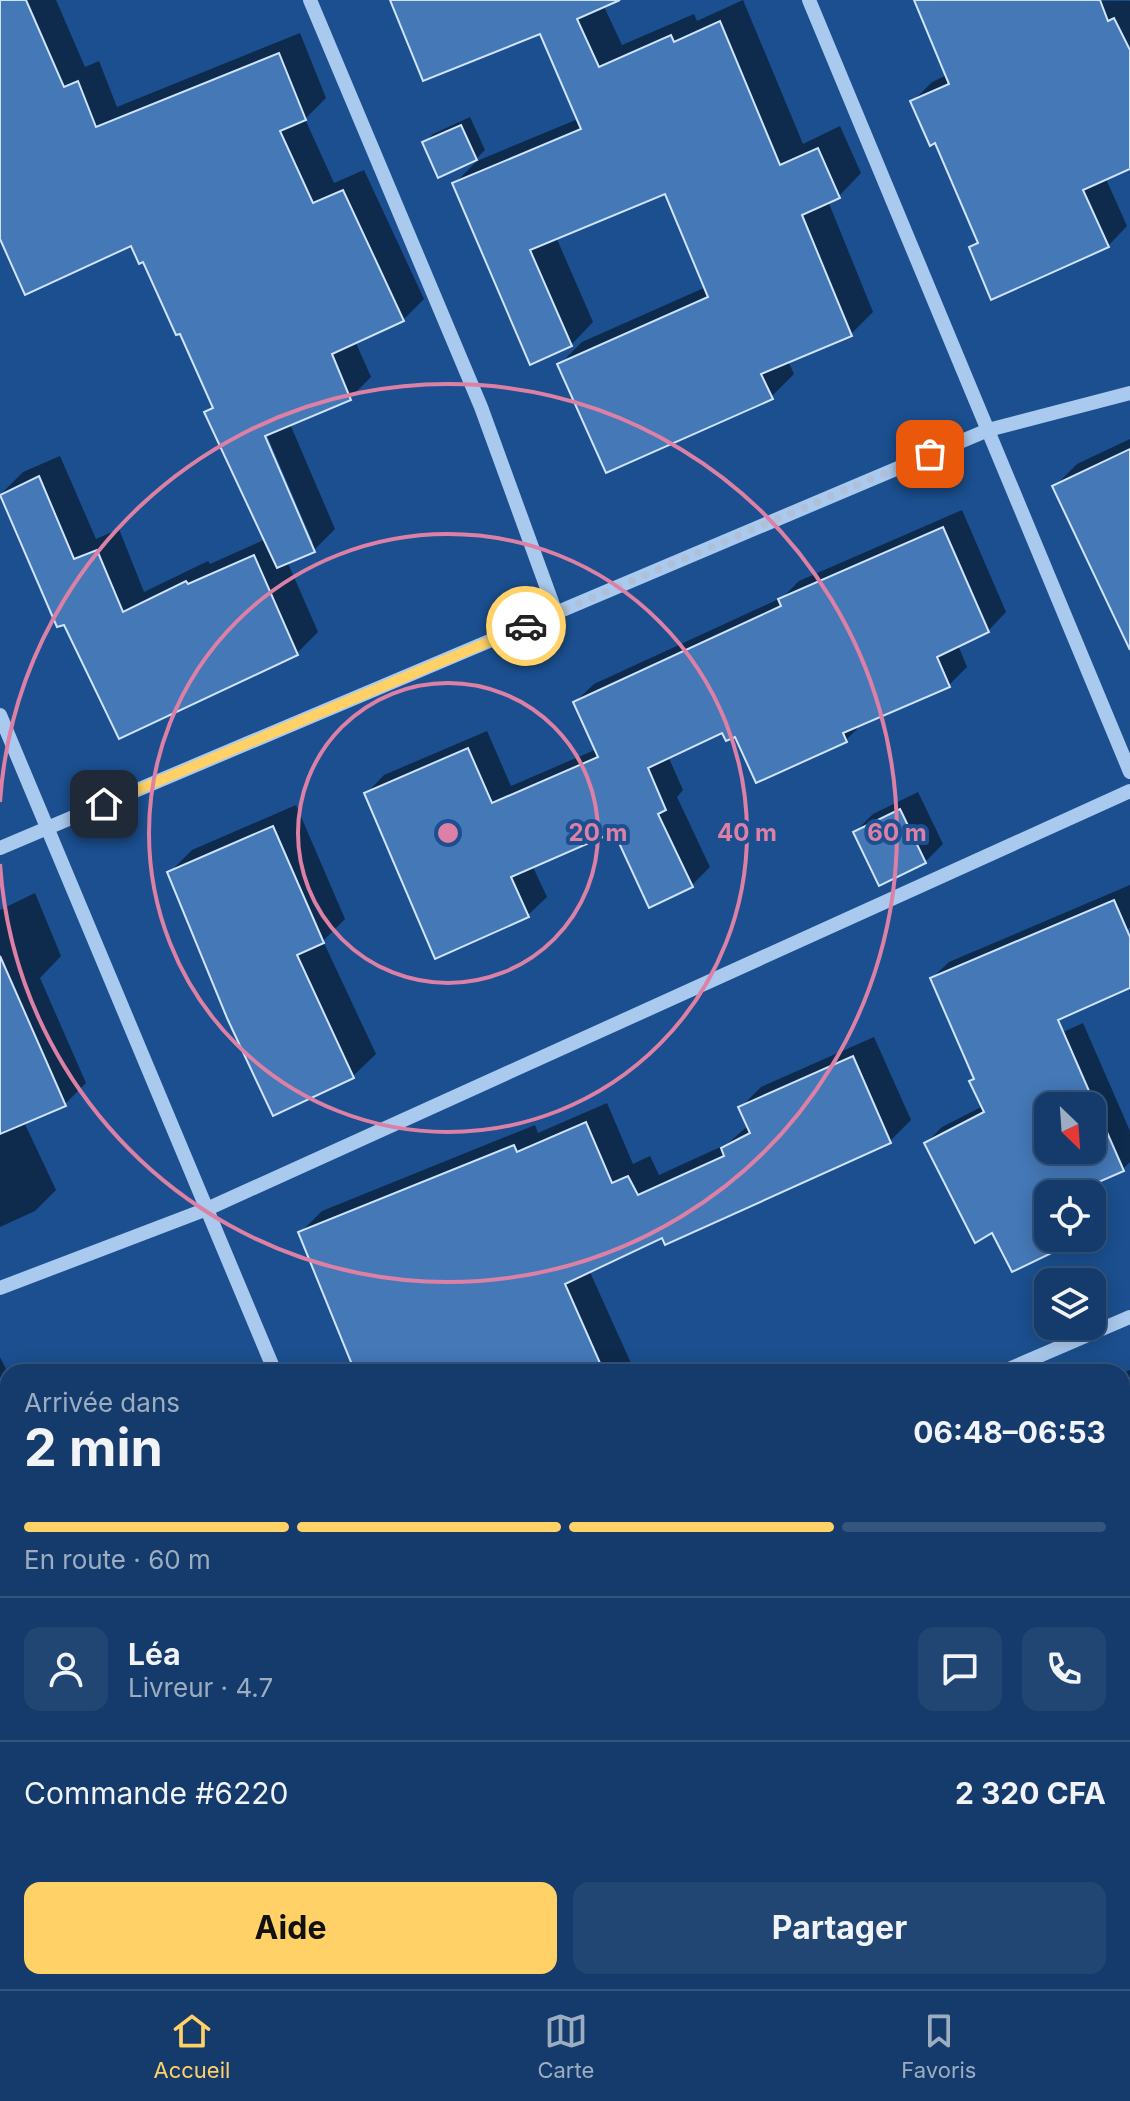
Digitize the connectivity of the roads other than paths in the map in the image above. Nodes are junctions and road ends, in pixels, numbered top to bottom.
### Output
1 (310, 0) edge
2 (809, 0) edge
3 (1130, 393) edge
4 (988, 430) junction
5 (556, 613) junction
6 (0, 715) edge
7 (1130, 772) edge
8 (1130, 791) edge
9 (47, 828) junction
10 (0, 848) edge
11 (207, 1209) junction
12 (0, 1288) edge
13 (1130, 1317) edge
14 (272, 1364) edge
15 (1021, 1364) edge

1 - 5 street
2 - 4 street
3 - 4 street
4 - 5 street
4 - 7 street
5 - 9 street
6 - 9 street
8 - 11 street
9 - 10 street
9 - 11 street
11 - 12 street
11 - 14 street
13 - 15 street

